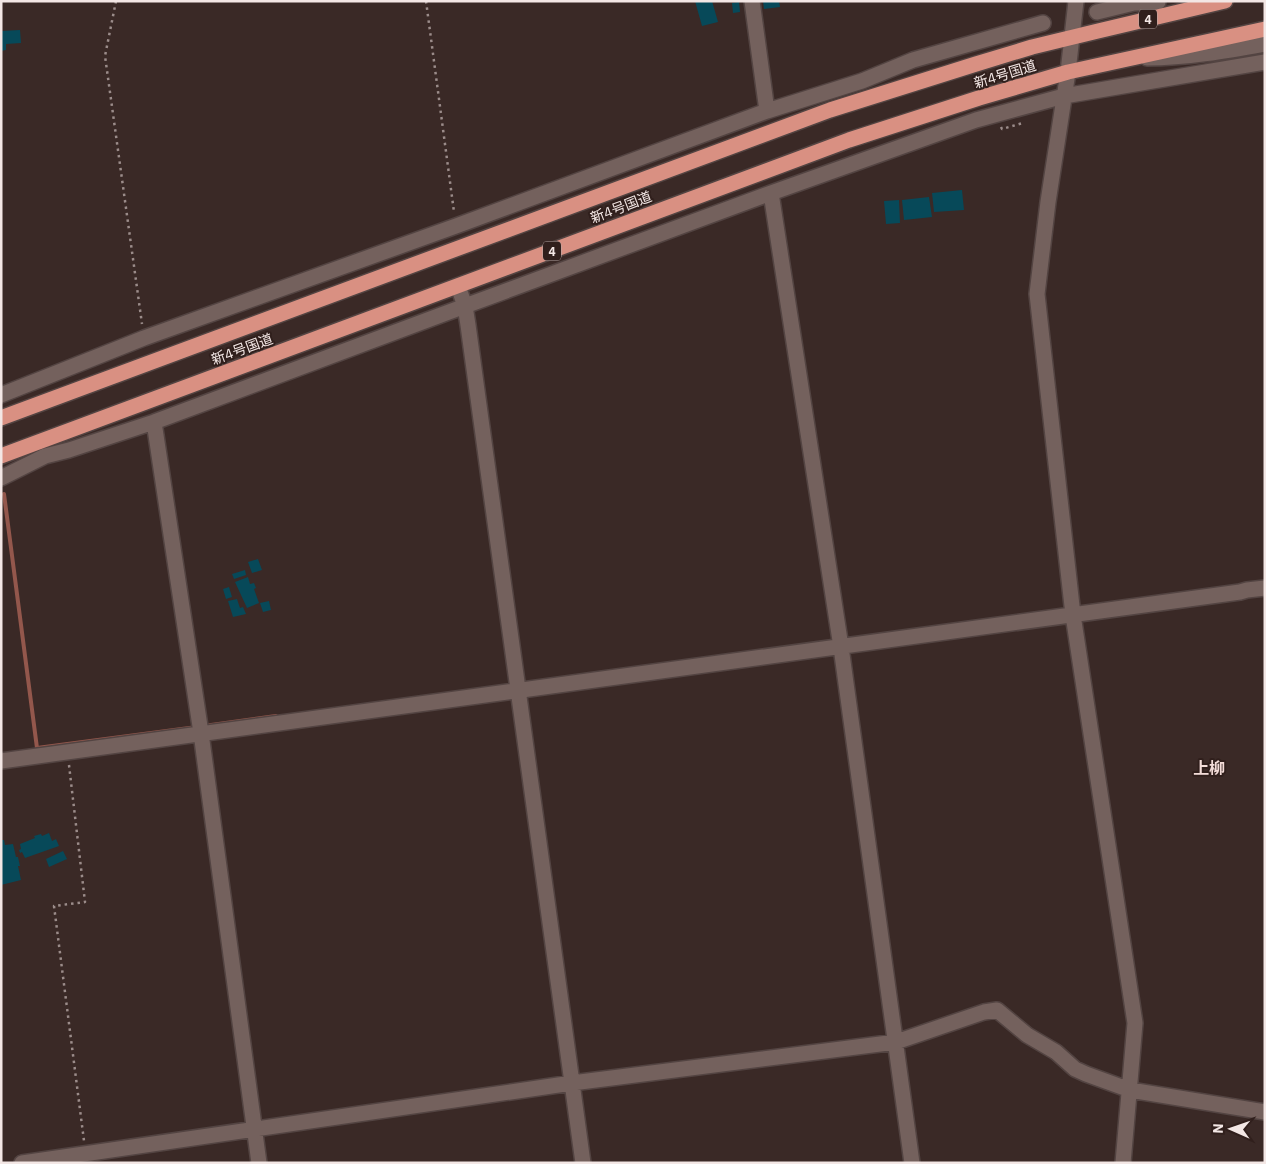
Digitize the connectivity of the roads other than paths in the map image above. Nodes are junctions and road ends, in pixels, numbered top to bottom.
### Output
1 (752, 1) edge
2 (1076, 1) edge
3 (1225, 1) edge
4 (1159, 2) edge
5 (1097, 12) dead end
6 (1152, 18) junction
7 (1043, 23) dead end
8 (1265, 29) edge
9 (1072, 37) junction
10 (1265, 44) edge
11 (1135, 58) junction
12 (1265, 62) edge
13 (1068, 72) junction
14 (862, 80) junction
15 (1064, 96) junction
16 (868, 98) junction
17 (979, 98) junction
18 (767, 111) junction
19 (976, 120) junction
20 (771, 193) junction
21 (458, 286) junction
22 (465, 306) junction
23 (18, 389) junction
24 (1, 396) edge
25 (26, 409) junction
26 (1, 418) edge
27 (154, 422) junction
28 (41, 441) junction
29 (1, 456) edge
30 (45, 456) junction
31 (1, 478) edge
32 (1265, 588) edge
33 (1073, 615) junction
34 (841, 647) junction
35 (519, 690) junction
36 (201, 734) junction
37 (1, 760) edge
38 (896, 1042) junction
39 (572, 1083) junction
40 (1130, 1090) junction
41 (1265, 1112) edge
42 (254, 1128) junction
43 (22, 1163) edge
44 (259, 1163) edge
45 (583, 1163) edge
46 (912, 1163) edge
47 (1123, 1163) edge

1 - 18 street
2 - 9 street
3 - 6 highway, 新4号国道 / 4
4 - 5 street
4 - 6 street
6 - 9 highway, 新4号国道 / 4
7 - 14 street
8 - 11 highway, 新4号国道 / 4
9 - 13 street
9 - 16 highway, 新4号国道 / 4
10 - 11 street
11 - 13 highway, 新4号国道 / 4
12 - 15 street
13 - 15 street
13 - 17 highway, 新4号国道 / 4
14 - 16 street
14 - 18 street
15 - 19 street
15 - 33 street
16 - 25 highway, 新4号国道 / 4
17 - 19 street
17 - 21 highway, 新4号国道 / 4
18 - 23 street
19 - 20 street
20 - 22 street
20 - 34 street
21 - 22 street
21 - 28 highway, 新4号国道 / 4
22 - 27 street
22 - 35 street
23 - 24 street
23 - 25 street
25 - 26 highway, 新4号国道 / 4
27 - 30 street
27 - 36 street
28 - 29 highway, 新4号国道 / 4
28 - 30 street
30 - 31 street
32 - 33 street
33 - 34 street
33 - 40 street
34 - 35 street
34 - 38 street
35 - 36 street
35 - 39 street
36 - 37 street
36 - 42 street
38 - 39 street
38 - 40 street
38 - 46 street
39 - 42 street
39 - 45 street
40 - 41 street
40 - 47 street
42 - 43 street
42 - 44 street

